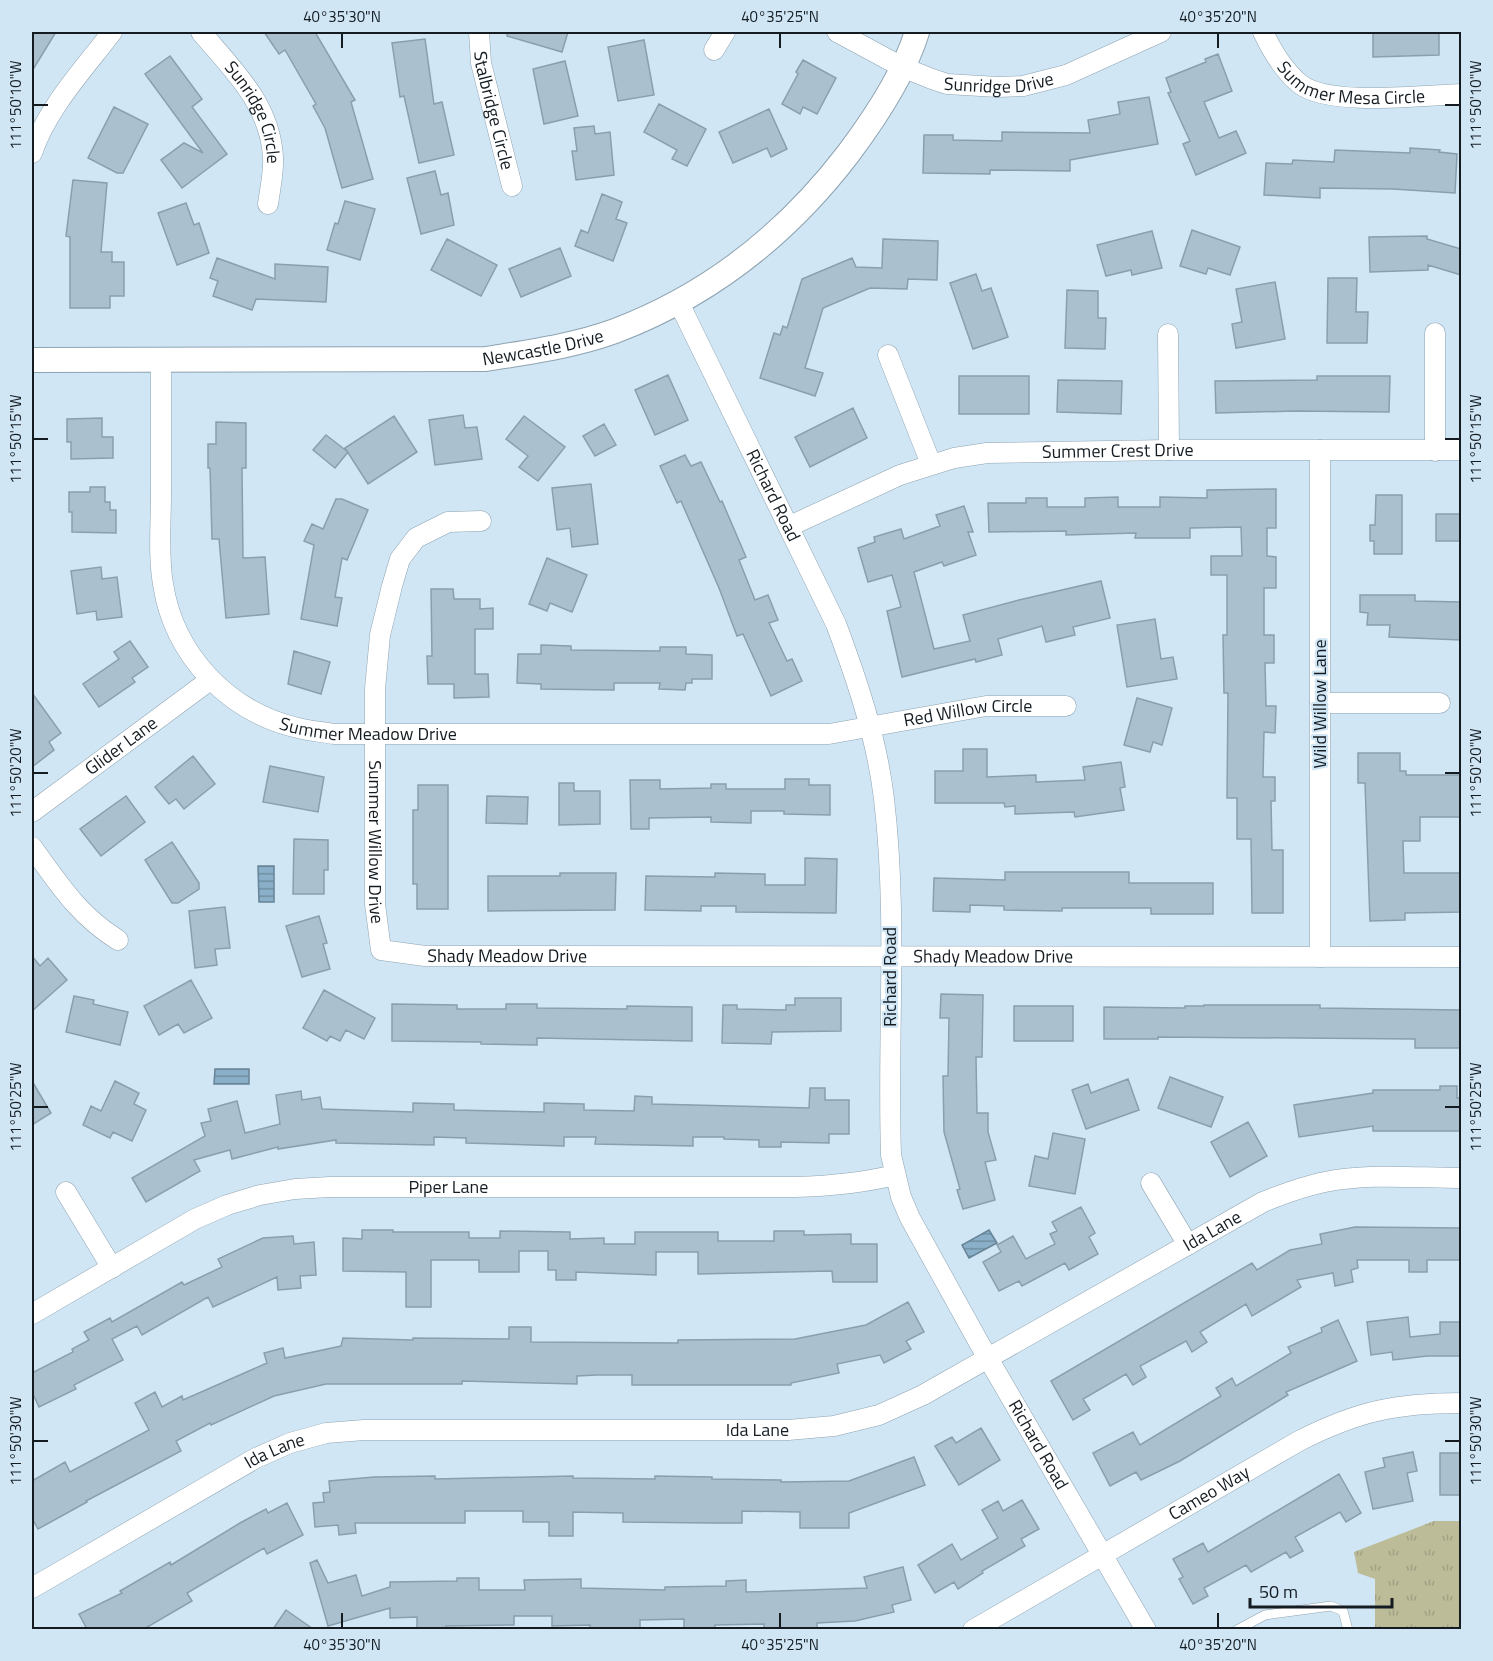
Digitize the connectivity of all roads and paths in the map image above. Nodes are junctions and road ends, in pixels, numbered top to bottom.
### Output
1 (112, 32) edge
2 (201, 32) edge
3 (479, 32) edge
4 (725, 32) edge
5 (837, 32) edge
6 (917, 32) edge
7 (1161, 32) edge
8 (1263, 32) edge
9 (714, 50) dead end
10 (902, 68) junction
11 (1461, 94) edge
12 (32, 153) edge
13 (512, 186) dead end
14 (268, 204) dead end
15 (679, 303) junction
16 (1436, 333) dead end
17 (1168, 334) dead end
18 (888, 355) dead end
19 (32, 360) edge
20 (161, 360) junction
21 (1169, 450) junction
22 (1320, 450) junction
23 (1461, 450) edge
24 (1435, 451) junction
25 (931, 464) junction
26 (481, 521) dead end
27 (790, 526) junction
28 (210, 680) junction
29 (1320, 704) junction
30 (1440, 704) dead end
31 (1066, 706) dead end
32 (870, 728) junction
33 (374, 735) junction
34 (32, 812) edge
35 (32, 847) edge
36 (118, 940) dead end
37 (381, 950) joint
38 (890, 956) junction
39 (1320, 957) junction
40 (1461, 957) edge
41 (896, 1175) junction
42 (1461, 1178) edge
43 (1151, 1183) dead end
44 (66, 1192) dead end
45 (1188, 1245) junction
46 (112, 1268) junction
47 (32, 1314) edge
48 (988, 1358) junction
49 (1461, 1403) edge
50 (1103, 1554) junction
51 (32, 1588) edge
52 (973, 1629) edge
53 (1146, 1629) edge
54 (1237, 1629) edge
55 (1348, 1629) edge

1 - 12 street
2 - 14 street, Sunridge Circle
3 - 13 street, Stalbridge Circle
4 - 9 street
5 - 10 street, Sunridge Drive
6 - 10 street, Newcastle Drive
7 - 10 street, Sunridge Drive
8 - 11 street, Summer Mesa Circle
10 - 15 street, Newcastle Drive
15 - 20 street, Newcastle Drive
15 - 27 street, Richard Road
16 - 24 street
17 - 21 street
18 - 25 street
19 - 20 street, Newcastle Drive
20 - 28 street, Summer Meadow Drive
21 - 22 street, Summer Crest Drive
21 - 25 street, Summer Crest Drive
22 - 24 street, Summer Crest Drive
22 - 29 street, Wild Willow Lane
23 - 24 street, Summer Crest Drive
25 - 27 street, Summer Crest Drive
26 - 33 street, Summer Willow Drive
27 - 32 street, Richard Road
28 - 33 street, Summer Meadow Drive
28 - 34 street, Glider Lane
29 - 30 street
29 - 39 street, Wild Willow Lane
31 - 32 street, Red Willow Circle
32 - 33 street, Summer Meadow Drive
32 - 38 street, Richard Road
33 - 37 street, Summer Willow Drive
35 - 36 street
37 - 38 street, Shady Meadow Drive
38 - 39 street, Shady Meadow Drive
38 - 41 street, Richard Road
39 - 40 street, Shady Meadow Drive
41 - 46 street, Piper Lane
41 - 48 street, Richard Road
42 - 45 street, Ida Lane
43 - 45 street
44 - 46 street
45 - 48 street, Ida Lane
46 - 47 street, Piper Lane
48 - 50 street, Richard Road
48 - 51 street, Ida Lane
49 - 50 street, Cameo Way
50 - 52 street, Cameo Way
50 - 53 street, Richard Road
54 - 55 lane

